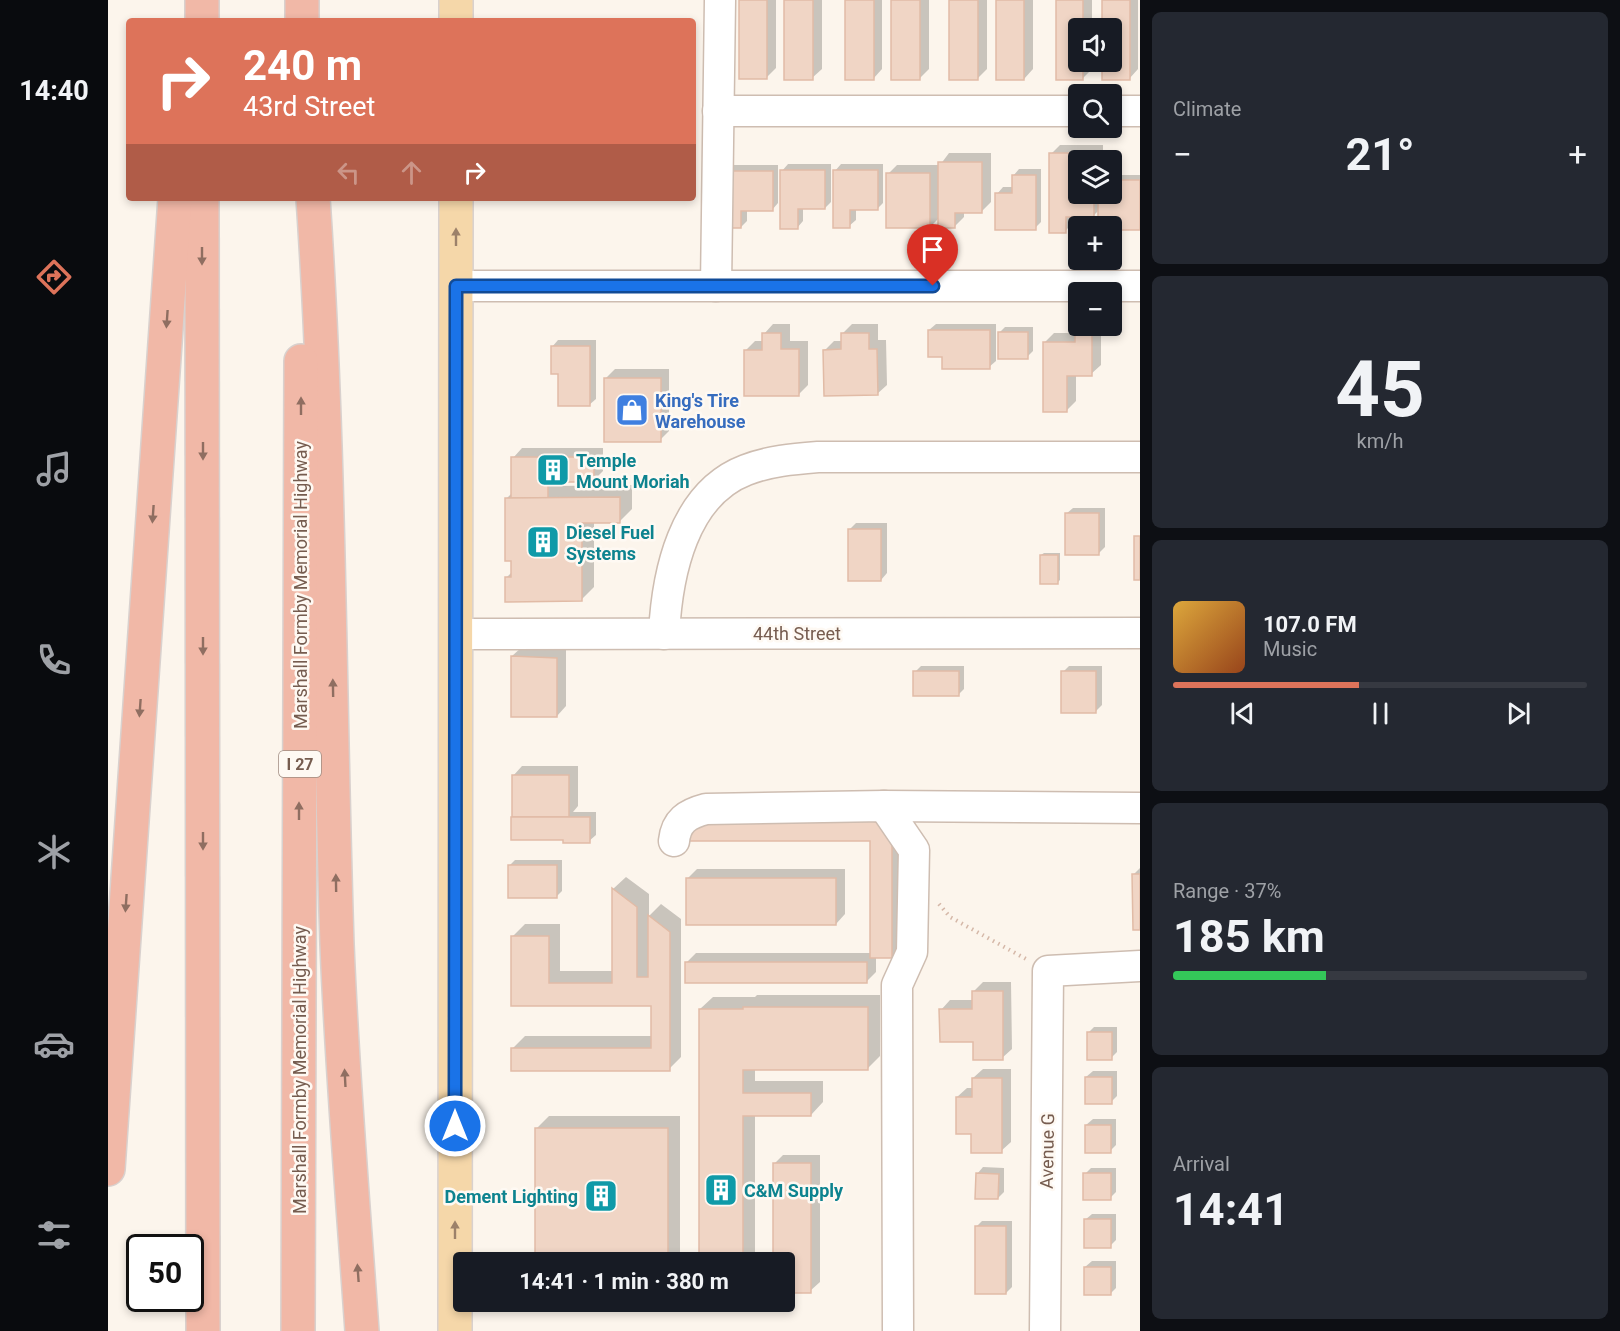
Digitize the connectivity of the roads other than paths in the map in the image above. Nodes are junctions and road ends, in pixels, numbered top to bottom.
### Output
1 (202, 0) edge
2 (302, 0) edge
3 (456, 0) edge
4 (720, 0) edge
5 (202, 18) edge
6 (302, 18) edge
7 (456, 18) edge
8 (718, 111) junction
9 (1068, 111) edge
10 (1122, 111) edge
11 (1140, 111) edge
12 (175, 201) edge
13 (202, 201) edge
14 (302, 201) edge
15 (313, 201) edge
16 (456, 201) edge
17 (456, 286) junction
18 (716, 286) junction
19 (1140, 286) edge
20 (1140, 457) edge
21 (1140, 633) edge
22 (455, 634) junction
23 (664, 634) junction
24 (885, 806) junction
25 (1140, 808) edge
26 (674, 841) dead end
27 (1140, 966) edge
28 (108, 1169) edge
29 (202, 1331) edge
30 (298, 1331) edge
31 (362, 1331) edge
32 (455, 1331) edge
33 (898, 1331) edge
34 (1045, 1331) edge

1 - 5 highway
2 - 6 highway
3 - 7 main road
4 - 8 street
8 - 9 street
8 - 18 street
10 - 11 street
12 -> 28 highway
13 -> 29 highway
30 -> 14 highway, Marshall Formby Memorial Highway / I 27
31 -> 15 highway
17 -> 16 main road
17 - 18 street
17 - 22 main road
18 - 19 street
20 - 23 street
21 - 23 street, 44th Street
22 - 23 street, 44th Street
32 -> 22 main road
24 - 25 street
24 - 26 street
24 - 33 street
27 - 34 street, Avenue G

